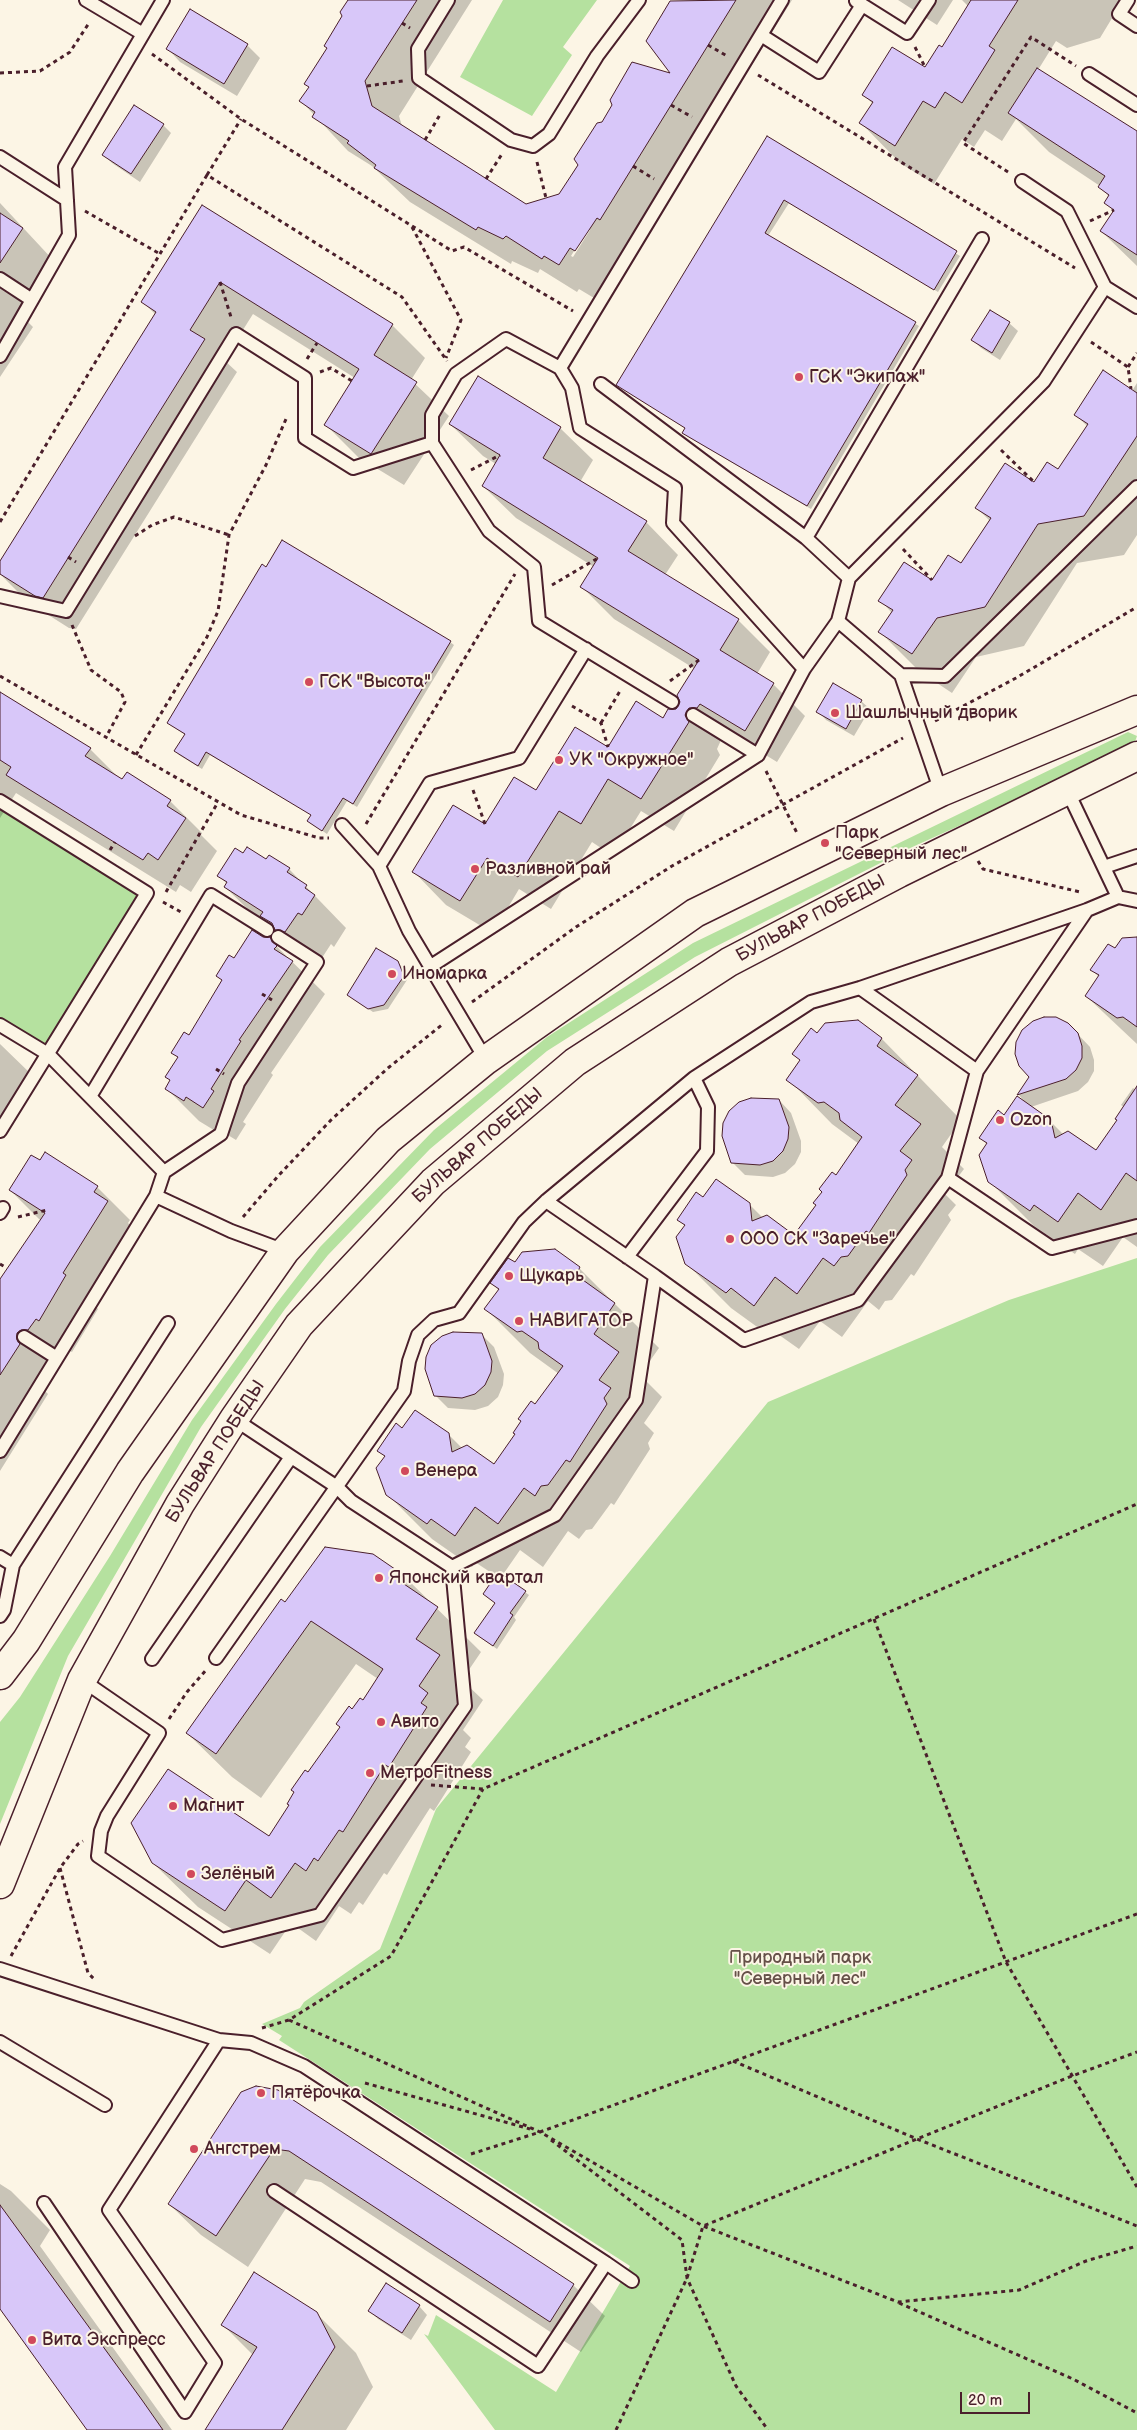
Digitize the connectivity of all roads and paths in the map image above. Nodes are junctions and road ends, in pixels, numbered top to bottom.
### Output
1 (86, 0) edge
2 (163, 0) edge
3 (448, 0) edge
4 (639, 0) edge
5 (782, 0) edge
6 (929, 0) edge
7 (1128, 0) edge
8 (859, 2) edge
9 (99, 7) junction
10 (1137, 26) edge
11 (761, 35) junction
12 (140, 38) junction
13 (743, 65) junction
14 (0, 73) edge
15 (1089, 74) joint
16 (419, 78) junction
17 (367, 86) dead end
18 (449, 100) junction
19 (671, 105) dead end
20 (1137, 105) edge
21 (241, 119) junction
22 (706, 126) junction
23 (425, 140) dead end
24 (511, 140) junction
25 (533, 146) junction
26 (0, 157) edge
27 (633, 166) dead end
28 (207, 175) junction
29 (486, 179) dead end
30 (1022, 181) joint
31 (669, 188) junction
32 (546, 198) dead end
33 (67, 200) junction
34 (1114, 210) dead end
35 (412, 226) junction
36 (1076, 228) junction
37 (982, 239) dead end
38 (160, 254) junction
39 (0, 279) edge
40 (220, 282) dead end
41 (1105, 287) junction
42 (32, 300) junction
43 (1137, 307) edge
44 (588, 319) junction
45 (1076, 333) junction
46 (236, 334) junction
47 (1137, 353) edge
48 (0, 356) edge
49 (446, 360) junction
50 (1128, 367) junction
51 (560, 368) junction
52 (456, 374) junction
53 (305, 378) junction
54 (352, 381) dead end
55 (601, 384) dead end
56 (1131, 389) dead end
57 (287, 416) dead end
58 (988, 437) junction
59 (432, 443) junction
60 (500, 455) dead end
61 (455, 478) junction
62 (1034, 482) dead end
63 (1137, 486) edge
64 (0, 522) edge
65 (229, 535) junction
66 (891, 535) junction
67 (806, 538) junction
68 (598, 558) dead end
69 (98, 559) junction
70 (524, 559) junction
71 (849, 578) junction
72 (932, 580) dead end
73 (537, 595) junction
74 (0, 596) edge
75 (1137, 607) edge
76 (66, 611) junction
77 (838, 620) junction
78 (586, 649) junction
79 (699, 660) dead end
80 (804, 669) junction
81 (901, 675) junction
82 (0, 676) edge
83 (630, 676) junction
84 (655, 692) junction
85 (557, 696) junction
86 (672, 702) dead end
87 (693, 715) dead end
88 (1133, 716) edge
89 (600, 723) junction
90 (920, 729) junction
91 (106, 737) junction
92 (608, 747) dead end
93 (136, 754) junction
94 (758, 755) junction
95 (1137, 756) edge
96 (466, 773) junction
97 (1067, 790) junction
98 (941, 792) junction
99 (0, 801) edge
100 (218, 802) junction
101 (783, 804) junction
102 (485, 824) dead end
103 (342, 825) dead end
104 (799, 836) dead end
105 (356, 841) junction
106 (1137, 856) edge
107 (972, 862) dead end
108 (379, 866) junction
109 (1104, 867) junction
110 (1114, 899) junction
111 (1137, 901) edge
112 (1087, 910) junction
113 (196, 920) junction
114 (267, 930) dead end
115 (278, 937) dead end
116 (431, 966) junction
117 (860, 988) junction
118 (458, 1012) junction
119 (0, 1025) edge
120 (48, 1054) junction
121 (486, 1060) junction
122 (977, 1071) junction
123 (694, 1078) junction
124 (91, 1095) junction
125 (0, 1131) edge
126 (164, 1172) junction
127 (948, 1178) junction
128 (156, 1196) junction
129 (546, 1201) junction
130 (47, 1210) dead end
131 (4, 1213) edge
132 (1137, 1226) edge
133 (231, 1231) junction
134 (285, 1251) junction
135 (627, 1257) junction
136 (0, 1264) edge
137 (7, 1268) dead end
138 (654, 1276) junction
139 (168, 1323) dead end
140 (24, 1337) dead end
141 (57, 1358) junction
142 (234, 1419) junction
143 (0, 1451) edge
144 (291, 1457) junction
145 (337, 1487) junction
146 (1137, 1504) edge
147 (0, 1557) edge
148 (13, 1565) junction
149 (452, 1567) junction
150 (0, 1616) edge
151 (874, 1619) junction
152 (216, 1658) joint
153 (152, 1659) dead end
154 (0, 1675) edge
155 (82, 1680) junction
156 (166, 1724) dead end
157 (410, 1784) junction
158 (483, 1789) junction
159 (78, 1844) dead end
160 (60, 1868) junction
161 (0, 1884) edge
162 (1137, 1914) edge
163 (1006, 1962) junction
164 (1, 1970) edge
165 (126, 2010) junction
166 (289, 2020) junction
167 (219, 2040) junction
168 (0, 2042) edge
169 (1137, 2052) edge
170 (733, 2061) junction
171 (1072, 2076) junction
172 (361, 2082) dead end
173 (105, 2105) dead end
174 (540, 2132) junction
175 (916, 2139) junction
176 (449, 2161) junction
177 (1137, 2187) edge
178 (274, 2191) dead end
179 (44, 2203) dead end
180 (703, 2226) junction
181 (1137, 2226) edge
182 (1137, 2246) edge
183 (606, 2264) junction
184 (687, 2278) junction
185 (632, 2281) dead end
186 (898, 2302) junction
187 (1137, 2413) edge
188 (616, 2430) edge
189 (768, 2430) edge

1 - 9 lane
2 - 12 lane
3 - 16 lane
4 - 25 lane
5 - 11 lane
6 - 8 lane
7 - 10 lane
8 - 11 lane
9 - 12 lane
9 - 14 path
11 - 13 lane
12 - 21 path
12 - 33 lane
13 - 22 lane
13 - 41 path
15 - 20 lane
15 - 30 path
16 - 17 path
16 - 18 lane
18 - 23 path
18 - 24 lane
19 - 22 path
21 - 28 path
21 - 35 path
22 - 31 lane
24 - 25 lane
24 - 29 path
25 - 32 path
26 - 33 lane
27 - 31 path
28 - 38 path
28 - 49 path
30 - 36 lane
31 - 44 lane
33 - 38 path
33 - 42 lane
34 - 36 path
35 - 44 path
35 - 49 path
36 - 41 lane
37 - 67 lane
38 - 64 path
39 - 42 lane
40 - 46 path
41 - 43 lane
41 - 45 lane
42 - 48 lane
44 - 51 lane
45 - 50 path
45 - 58 lane
46 - 53 lane
46 - 69 lane
47 - 50 path
49 - 52 path
50 - 56 path
51 - 52 lane
51 - 80 lane
52 - 59 lane
53 - 54 path
53 - 59 lane
55 - 67 lane
57 - 65 path
58 - 62 path
58 - 66 lane
59 - 61 lane
60 - 61 path
61 - 70 lane
63 - 81 lane
65 - 69 path
65 - 93 path
66 - 71 lane
66 - 72 path
67 - 71 lane
68 - 73 path
69 - 76 lane
70 - 73 lane
70 - 105 path
71 - 77 lane
73 - 78 lane
74 - 76 lane
75 - 90 path
76 - 91 path
77 - 80 lane
77 - 81 lane
78 - 83 lane
78 - 85 lane
79 - 84 path
80 - 94 lane
81 - 90 lane
82 - 91 path
83 - 84 lane
83 - 89 path
84 - 86 lane
85 - 89 path
85 - 96 lane
87 - 94 lane
88 - 98 main road
89 - 92 path
90 - 98 lane
90 - 101 path
91 - 93 path
93 - 100 path
94 - 101 path
94 - 116 lane
95 - 97 main road, БУЛЬВАР ПОБЕДЫ
96 - 102 path
96 - 108 lane
97 - 109 lane
97 - 142 main road, БУЛЬВАР ПОБЕДЫ
98 - 121 main road
99 - 120 lane
100 - 105 path
100 - 113 path
101 - 104 path
101 - 118 path
103 - 105 lane
105 - 108 lane
106 - 109 lane
107 - 110 path
108 - 116 lane
109 - 110 lane
110 - 111 lane
110 - 112 lane
112 - 117 lane
112 - 122 lane
113 - 114 lane
113 - 124 lane
115 - 126 lane
116 - 118 lane
117 - 122 lane
117 - 123 lane
118 - 121 lane
118 - 133 path
119 - 120 lane
120 - 124 lane
120 - 125 lane
121 - 134 main road
122 - 127 lane
123 - 129 lane
123 - 135 lane
124 - 126 lane
126 - 128 lane
127 - 132 lane
127 - 138 lane
128 - 133 lane
128 - 141 lane
129 - 135 lane
129 - 145 lane
130 - 131 path
133 - 134 lane
134 - 154 main road
135 - 138 lane
136 - 137 path
138 - 149 lane
139 - 148 lane
140 - 141 lane
141 - 143 lane
142 - 144 lane
142 - 155 main road, БУЛЬВАР ПОБЕДЫ
144 - 145 lane
144 - 153 lane
145 - 149 lane
145 - 152 lane
146 - 151 path
147 - 148 lane
148 - 150 lane
149 - 157 lane
151 - 158 path
151 - 163 path
152 - 156 path
155 - 157 lane
155 - 161 main road, БУЛЬВАР ПОБЕДЫ
157 - 158 path
158 - 166 path
159 - 160 path
160 - 164 path
160 - 165 path
162 - 163 path
163 - 170 path
163 - 171 path
164 - 165 lane
165 - 167 lane
166 - 167 path
166 - 174 path
167 - 176 lane
167 - 179 lane
168 - 173 lane
169 - 171 path
170 - 174 path
170 - 175 path
171 - 175 path
171 - 177 path
172 - 174 path
174 - 176 path
174 - 180 path
174 - 184 path
175 - 180 path
175 - 181 path
176 - 183 lane
178 - 183 lane
180 - 184 path
180 - 186 path
182 - 186 path
183 - 185 lane
184 - 188 path
184 - 189 path
186 - 187 path

